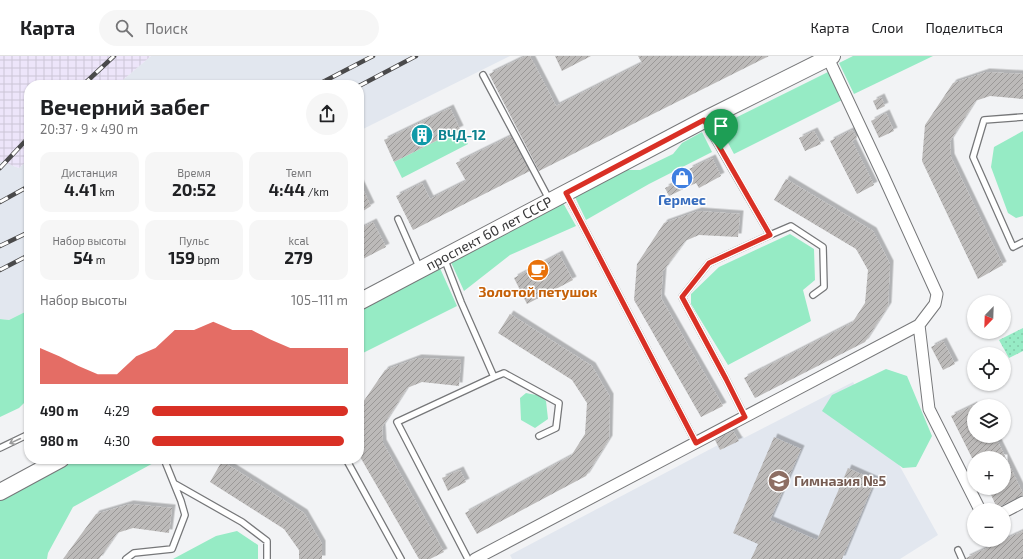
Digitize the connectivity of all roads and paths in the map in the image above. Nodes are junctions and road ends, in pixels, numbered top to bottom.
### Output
1 (829, 57) edge
2 (483, 75) dead end
3 (1023, 118) edge
4 (704, 120) junction
5 (566, 193) junction
6 (550, 201) junction
7 (398, 219) dead end
8 (770, 235) junction
9 (1023, 242) edge
10 (443, 257) junction
11 (420, 269) junction
12 (813, 295) dead end
13 (364, 299) edge
14 (919, 325) junction
15 (494, 377) junction
16 (745, 417) junction
17 (24, 436) edge
18 (538, 436) dead end
19 (696, 443) junction
20 (0, 448) edge
21 (52, 464) edge
22 (166, 464) edge
23 (349, 464) edge
24 (175, 484) junction
25 (0, 492) edge
26 (1023, 502) edge
27 (976, 503) edge
28 (1011, 508) edge
29 (958, 550) dead end
30 (126, 559) edge
31 (267, 559) edge
32 (401, 559) edge
33 (468, 559) edge
34 (475, 559) edge
35 (962, 559) edge

1 - 4 street, проспект 60 лет СССР
1 - 14 street
2 - 6 lane
3 - 9 lane
4 - 5 street, проспект 60 лет СССР
4 - 8 lane
5 - 6 street, проспект 60 лет СССР
5 - 19 lane
6 - 10 street, проспект 60 лет СССР
7 - 11 lane
8 - 12 lane
8 - 16 lane
10 - 11 street, проспект 60 лет СССР
10 - 15 lane
11 - 13 street, проспект 60 лет СССР
14 - 16 street
14 - 27 street
15 - 18 lane
15 - 33 lane
16 - 19 street
17 -> 20 lane
19 - 34 street
21 - 25 street
22 - 24 lane
23 - 32 lane
24 - 30 lane
24 - 31 lane
26 - 28 street
29 - 35 lane

